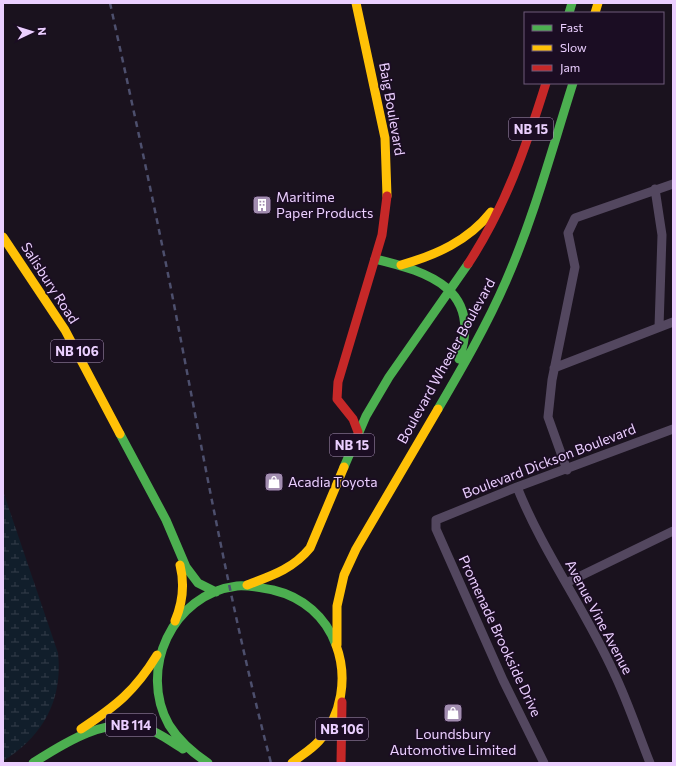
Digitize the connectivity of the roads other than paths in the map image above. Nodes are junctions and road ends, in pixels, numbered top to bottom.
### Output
1 (356, 3) edge
2 (546, 84) edge
3 (573, 84) edge
4 (514, 175) junction
5 (673, 184) edge
6 (655, 190) junction
7 (3, 236) edge
8 (375, 259) junction
9 (401, 266) junction
10 (451, 288) junction
11 (673, 322) edge
12 (659, 327) junction
13 (554, 368) junction
14 (442, 402) junction
15 (673, 430) edge
16 (358, 432) junction
17 (567, 470) junction
18 (140, 473) junction
19 (517, 487) junction
20 (436, 520) joint
21 (673, 531) edge
22 (566, 583) junction
23 (247, 585) junction
24 (216, 592) junction
25 (169, 632) junction
26 (337, 645) junction
27 (162, 646) junction
28 (342, 694) junction
29 (64, 743) junction
30 (194, 754) junction
31 (32, 763) edge
32 (208, 763) edge
33 (292, 763) edge
34 (341, 763) edge
35 (544, 763) edge
36 (650, 763) edge

1 - 8 main road, Baig Boulevard
2 - 4 main road, Boulevard Wheeler Boulevard / NB 15
3 - 14 main road, Boulevard Wheeler Boulevard / NB 15
4 - 9 main road
4 - 10 main road, Boulevard Wheeler Boulevard / NB 15
5 - 6 street
6 - 12 street
6 - 13 street
7 - 18 main road, Salisbury Road / NB 106
8 - 9 main road
8 - 16 main road, Baig Boulevard
9 - 10 main road
10 - 14 main road
10 - 16 main road, Boulevard Wheeler Boulevard / NB 15
11 - 12 street
12 - 13 street
13 - 17 street
14 - 26 main road, Boulevard Wheeler Boulevard / NB 15
15 - 17 street, Boulevard Dickson Boulevard
16 - 23 main road, Boulevard Wheeler Boulevard / NB 15
17 - 19 street, Boulevard Dickson Boulevard
18 - 24 main road, Salisbury Road / NB 106
18 - 25 main road, Salisbury Road / NB 106
19 - 20 street, Boulevard Dickson Boulevard
19 - 22 street, Avenue Vine Avenue
20 - 35 street, Promenade Brookside Drive
21 - 22 street
22 - 36 street, Avenue Vine Avenue
23 - 24 main road
23 - 26 main road
24 - 25 main road
25 - 27 main road
26 - 28 main road
27 - 29 main road, NB 114
27 - 30 main road
28 - 33 main road
28 - 34 main road, NB 106
29 - 30 main road, NB 114
29 - 31 main road, NB 114
30 - 32 main road

